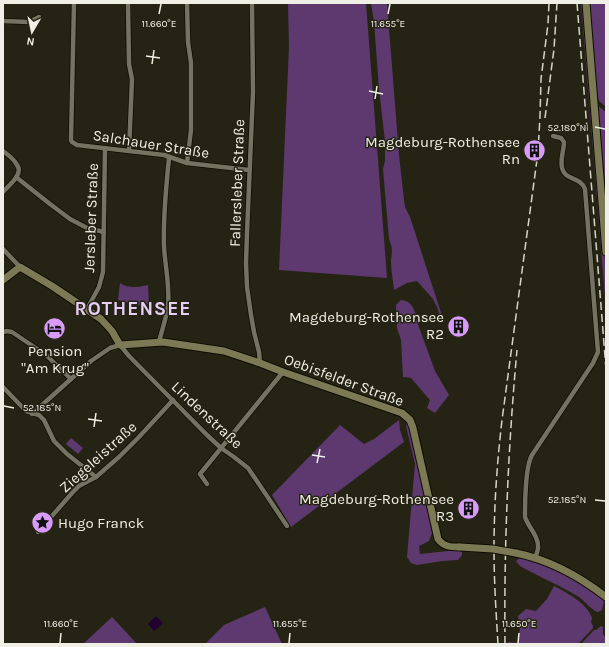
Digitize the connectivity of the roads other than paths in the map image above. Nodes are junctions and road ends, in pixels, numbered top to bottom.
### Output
1 (74, 3) edge
2 (128, 3) edge
3 (187, 3) edge
4 (252, 3) edge
5 (586, 3) edge
6 (39, 16) dead end
7 (3, 21) edge
8 (553, 136) dead end
9 (105, 148) junction
10 (3, 151) edge
11 (128, 151) junction
12 (169, 158) junction
13 (187, 163) junction
14 (249, 170) junction
15 (16, 177) junction
16 (3, 192) edge
17 (104, 232) junction
18 (3, 249) edge
19 (606, 252) edge
20 (20, 268) junction
21 (3, 280) edge
22 (87, 309) junction
23 (3, 332) edge
24 (159, 342) junction
25 (120, 345) junction
26 (260, 363) junction
27 (283, 372) junction
28 (71, 379) junction
29 (3, 387) edge
30 (173, 400) junction
31 (32, 414) junction
32 (221, 448) junction
33 (96, 476) junction
34 (207, 484) dead end
35 (287, 526) dead end
36 (38, 532) dead end
37 (535, 558) junction
38 (606, 597) edge

1 - 9 street, Salchauer Straße
2 - 11 street
3 - 13 street
4 - 14 street, Fallersleber Straße
5 - 19 street
6 - 7 street
8 - 37 street
9 - 11 street, Salchauer Straße
9 - 17 street, Jersleber Straße
10 - 15 street
11 - 12 street, Salchauer Straße
12 - 13 street, Salchauer Straße
12 - 24 street
13 - 14 street, Salchauer Straße
14 - 26 street, Fallersleber Straße
15 - 16 street
15 - 17 street
17 - 22 street, Jersleber Straße
18 - 20 street
20 - 21 street
20 - 22 street
22 - 25 street
23 - 28 street
24 - 25 street, Oebisfelder Straße
24 - 26 street, Oebisfelder Straße
25 - 28 street
25 - 30 street, Lindenstraße
26 - 27 street, Oebisfelder Straße
27 - 32 street
27 - 37 street, Oebisfelder Straße, bridge
28 - 31 street
29 - 31 street
30 - 32 street, Lindenstraße
30 - 33 street, Ziegeleistraße
31 - 33 street
32 - 34 street
32 - 35 street, Lindenstraße
33 - 36 street, Ziegeleistraße
37 - 38 street, Oebisfelder Straße

